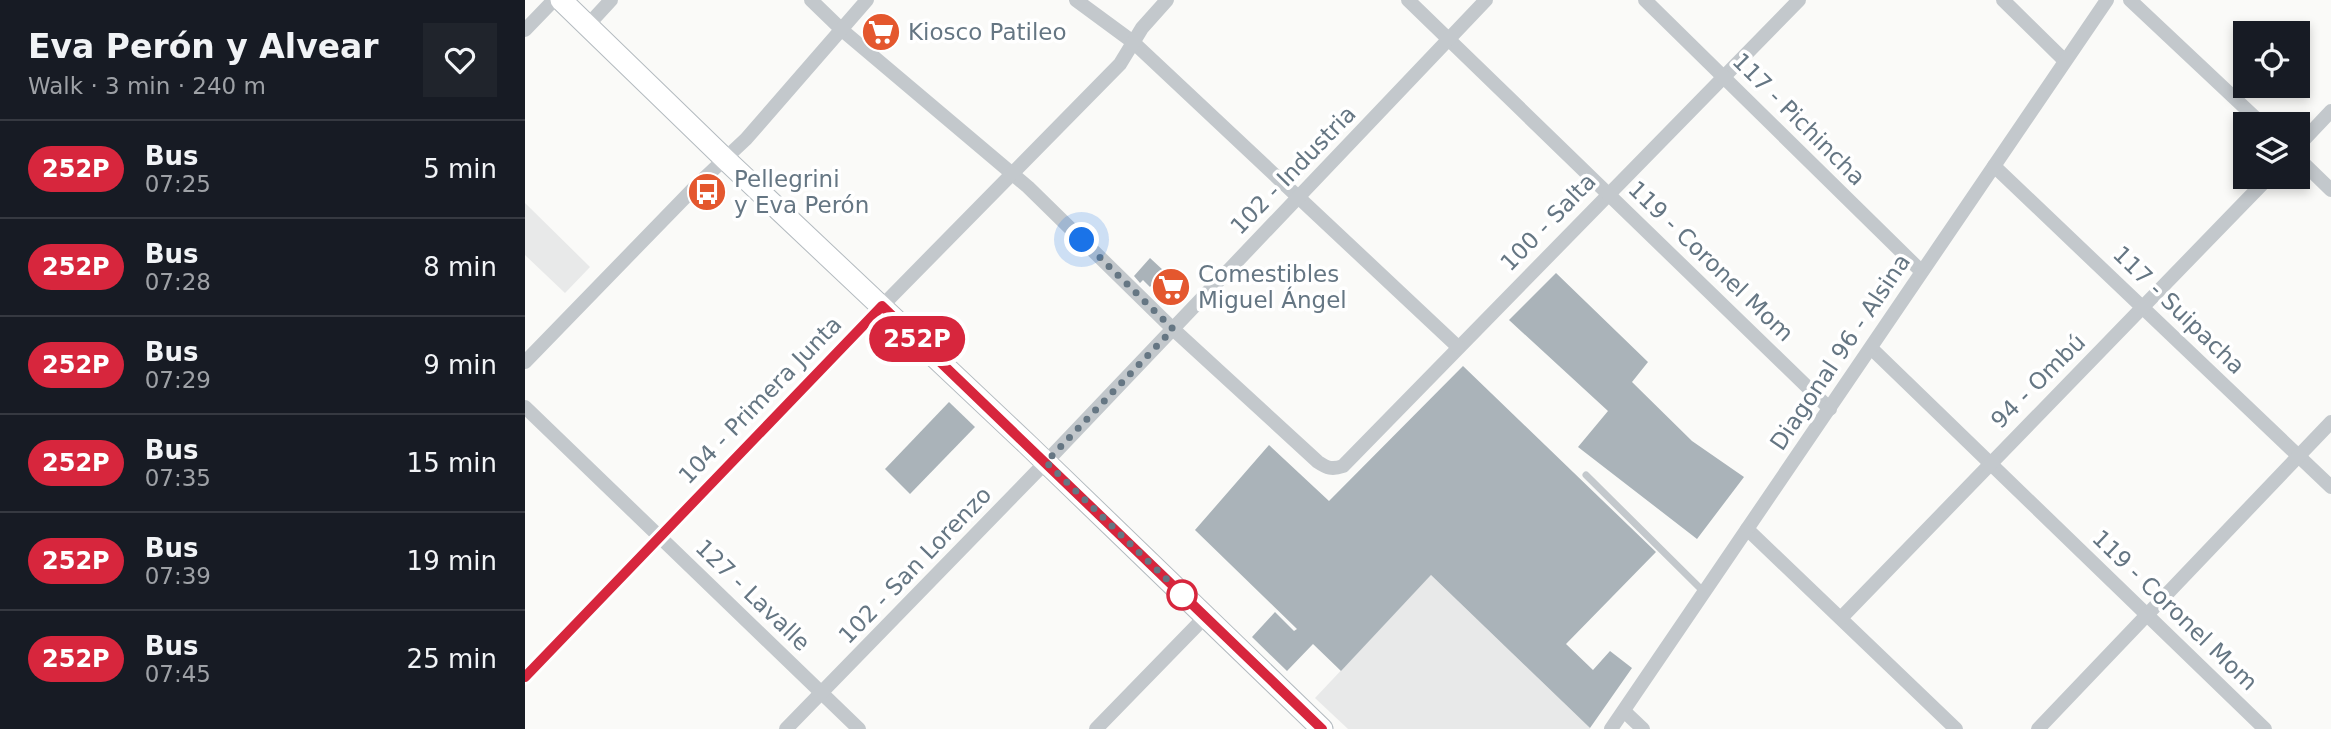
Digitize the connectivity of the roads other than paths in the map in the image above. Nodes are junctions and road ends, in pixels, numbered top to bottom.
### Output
1 (554, 0) edge
2 (561, 0) edge
3 (611, 0) edge
4 (811, 0) edge
5 (867, 0) edge
6 (1076, 0) edge
7 (1167, 0) edge
8 (1408, 0) edge
9 (1486, 0) edge
10 (1645, 0) edge
11 (1799, 0) edge
12 (2003, 0) edge
13 (2106, 0) edge
14 (2130, 0) edge
15 (588, 26) junction
16 (525, 30) edge
17 (842, 30) junction
18 (1449, 39) junction
19 (1133, 42) junction
20 (2064, 60) junction
21 (1724, 77) junction
22 (2331, 111) edge
23 (2249, 112) edge
24 (2310, 133) edge
25 (725, 159) junction
26 (1994, 166) junction
27 (2310, 170) edge
28 (1013, 174) junction
29 (2257, 189) edge
30 (2331, 190) edge
31 (1608, 193) junction
32 (1299, 198) junction
33 (1921, 271) junction
34 (882, 306) junction
35 (2143, 307) junction
36 (1173, 329) junction
37 (1458, 347) junction
38 (1871, 348) junction
39 (525, 362) edge
40 (525, 407) edge
41 (1830, 409) junction
42 (2331, 422) edge
43 (2299, 456) junction
44 (1046, 462) junction
45 (1990, 462) junction
46 (1586, 475) dead end
47 (2331, 487) edge
48 (1748, 529) junction
49 (660, 536) junction
50 (1704, 592) junction
51 (2147, 615) junction
52 (1205, 617) junction
53 (1841, 618) junction
54 (525, 677) edge
55 (821, 693) junction
56 (1624, 711) junction
57 (786, 729) edge
58 (859, 729) edge
59 (1096, 729) edge
60 (1322, 729) edge
61 (1611, 729) edge
62 (1643, 729) edge
63 (1956, 729) edge
64 (2038, 729) edge
65 (2265, 729) edge

1 - 16 street
2 - 15 main road
3 - 15 street
4 - 17 street
5 - 17 street
6 - 19 street
7 - 19 street, 104 - Primera Junta
8 - 18 street, 119 - Coronel Mom
9 - 18 street, 102 - Industria
10 - 21 street, 117 - Pichincha
11 - 21 street, 100 - Salta
12 - 20 street
13 - 20 street, Diagonal 96 - Alsina
14 - 23 street
15 - 25 main road
17 - 25 street
17 - 28 street
18 - 31 street, 119 - Coronel Mom
18 - 32 street, 102 - Industria
19 - 28 street, 104 - Primera Junta
19 - 32 street
20 - 26 street, Diagonal 96 - Alsina
21 - 31 street, 100 - Salta
21 - 33 street, 117 - Pichincha
22 - 24 street
25 - 34 main road
25 - 39 street
26 - 33 street, Diagonal 96 - Alsina
26 - 35 street, 117 - Suipacha
27 - 30 street
28 - 34 street, 104 - Primera Junta
28 - 36 street
29 - 35 street, 94 - Ombú
31 - 37 street, 100 - Salta
31 - 41 street, 119 - Coronel Mom
32 - 36 street, 102 - Industria
32 - 37 street
33 - 38 street, Diagonal 96 - Alsina
34 - 44 main road
34 - 49 street, 104 - Primera Junta
35 - 43 street, 117 - Suipacha
35 - 45 street, 94 - Ombú
36 - 37 street, 100 - Salta
36 - 44 street, 102 - Industria
38 - 41 street, Diagonal 96 - Alsina
38 - 45 street, 119 - Coronel Mom
40 - 49 street, 127 - Lavalle
41 - 48 street, Diagonal 96 - Alsina
42 - 43 street
43 - 47 street, 117 - Suipacha
43 - 51 street
44 - 52 main road
44 - 55 street, 102 - San Lorenzo
45 - 51 street, 119 - Coronel Mom
45 - 53 street, 94 - Ombú
46 - 50 lane
48 - 50 street, Diagonal 96 - Alsina
48 - 53 street
49 - 54 street, 104 - Primera Junta
49 - 55 street, 127 - Lavalle
50 - 56 street, Diagonal 96 - Alsina
51 - 64 street
51 - 65 street, 119 - Coronel Mom
52 - 59 street
52 - 60 main road
53 - 63 street
55 - 57 street, 102 - San Lorenzo
55 - 58 street, 127 - Lavalle
56 - 61 street, Diagonal 96 - Alsina
56 - 62 street

